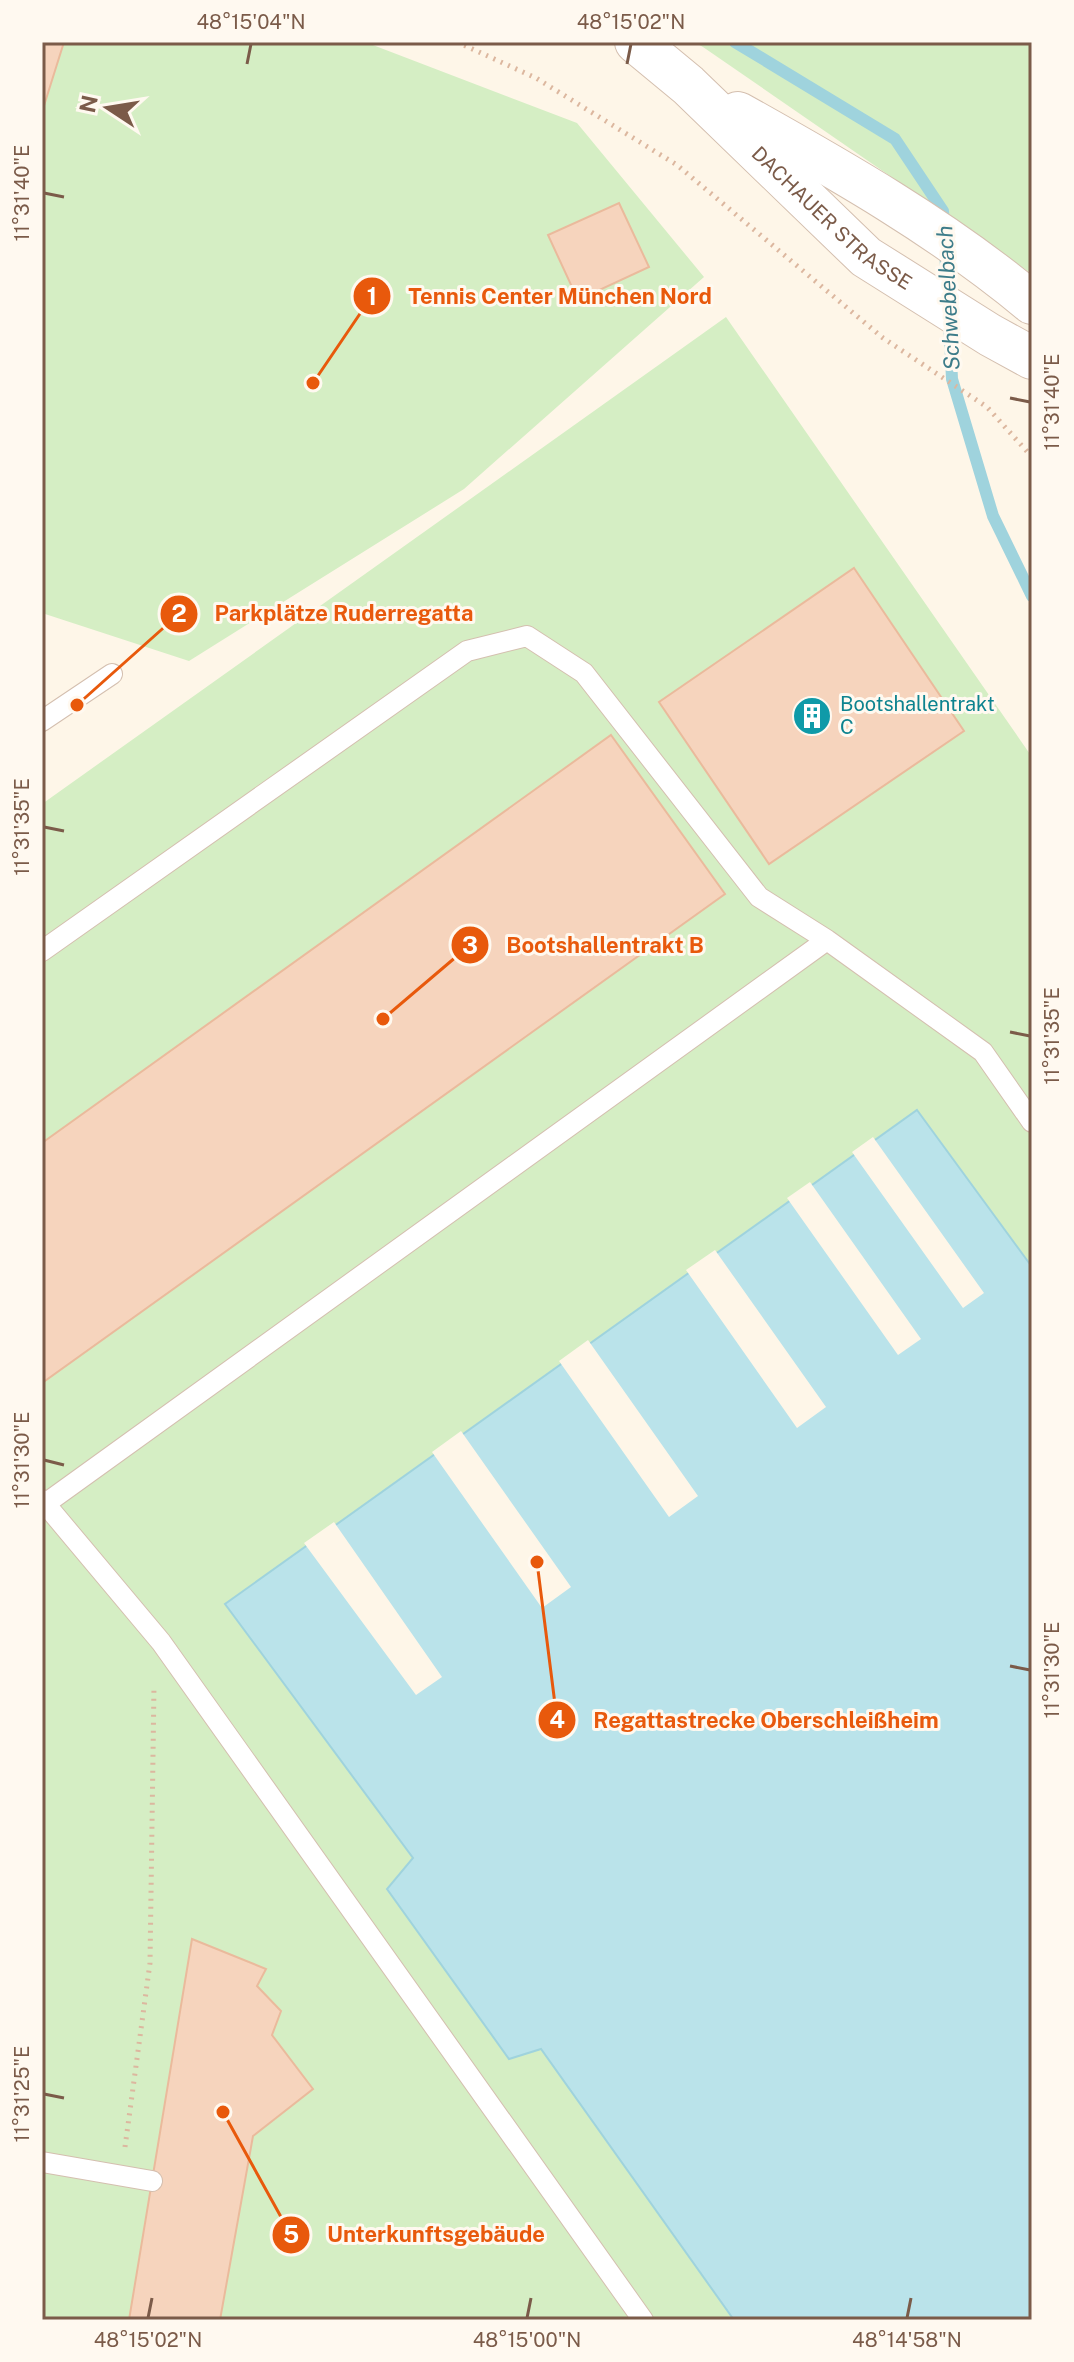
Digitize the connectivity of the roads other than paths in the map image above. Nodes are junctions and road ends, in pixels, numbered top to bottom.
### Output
1 (636, 42) edge
2 (688, 85) junction
3 (1032, 303) edge
4 (1032, 358) edge
5 (112, 674) dead end
6 (42, 721) edge
7 (827, 940) junction
8 (42, 951) edge
9 (1032, 1122) edge
10 (44, 1502) edge
11 (42, 2162) edge
12 (152, 2181) dead end
13 (643, 2320) edge

1 - 2 street, DACHAUER STRASSE
2 - 3 street, DACHAUER STRASSE
2 - 4 street, DACHAUER STRASSE
5 - 6 lane
7 - 8 lane
7 - 9 lane
7 - 10 lane
10 - 13 lane
11 - 12 lane

